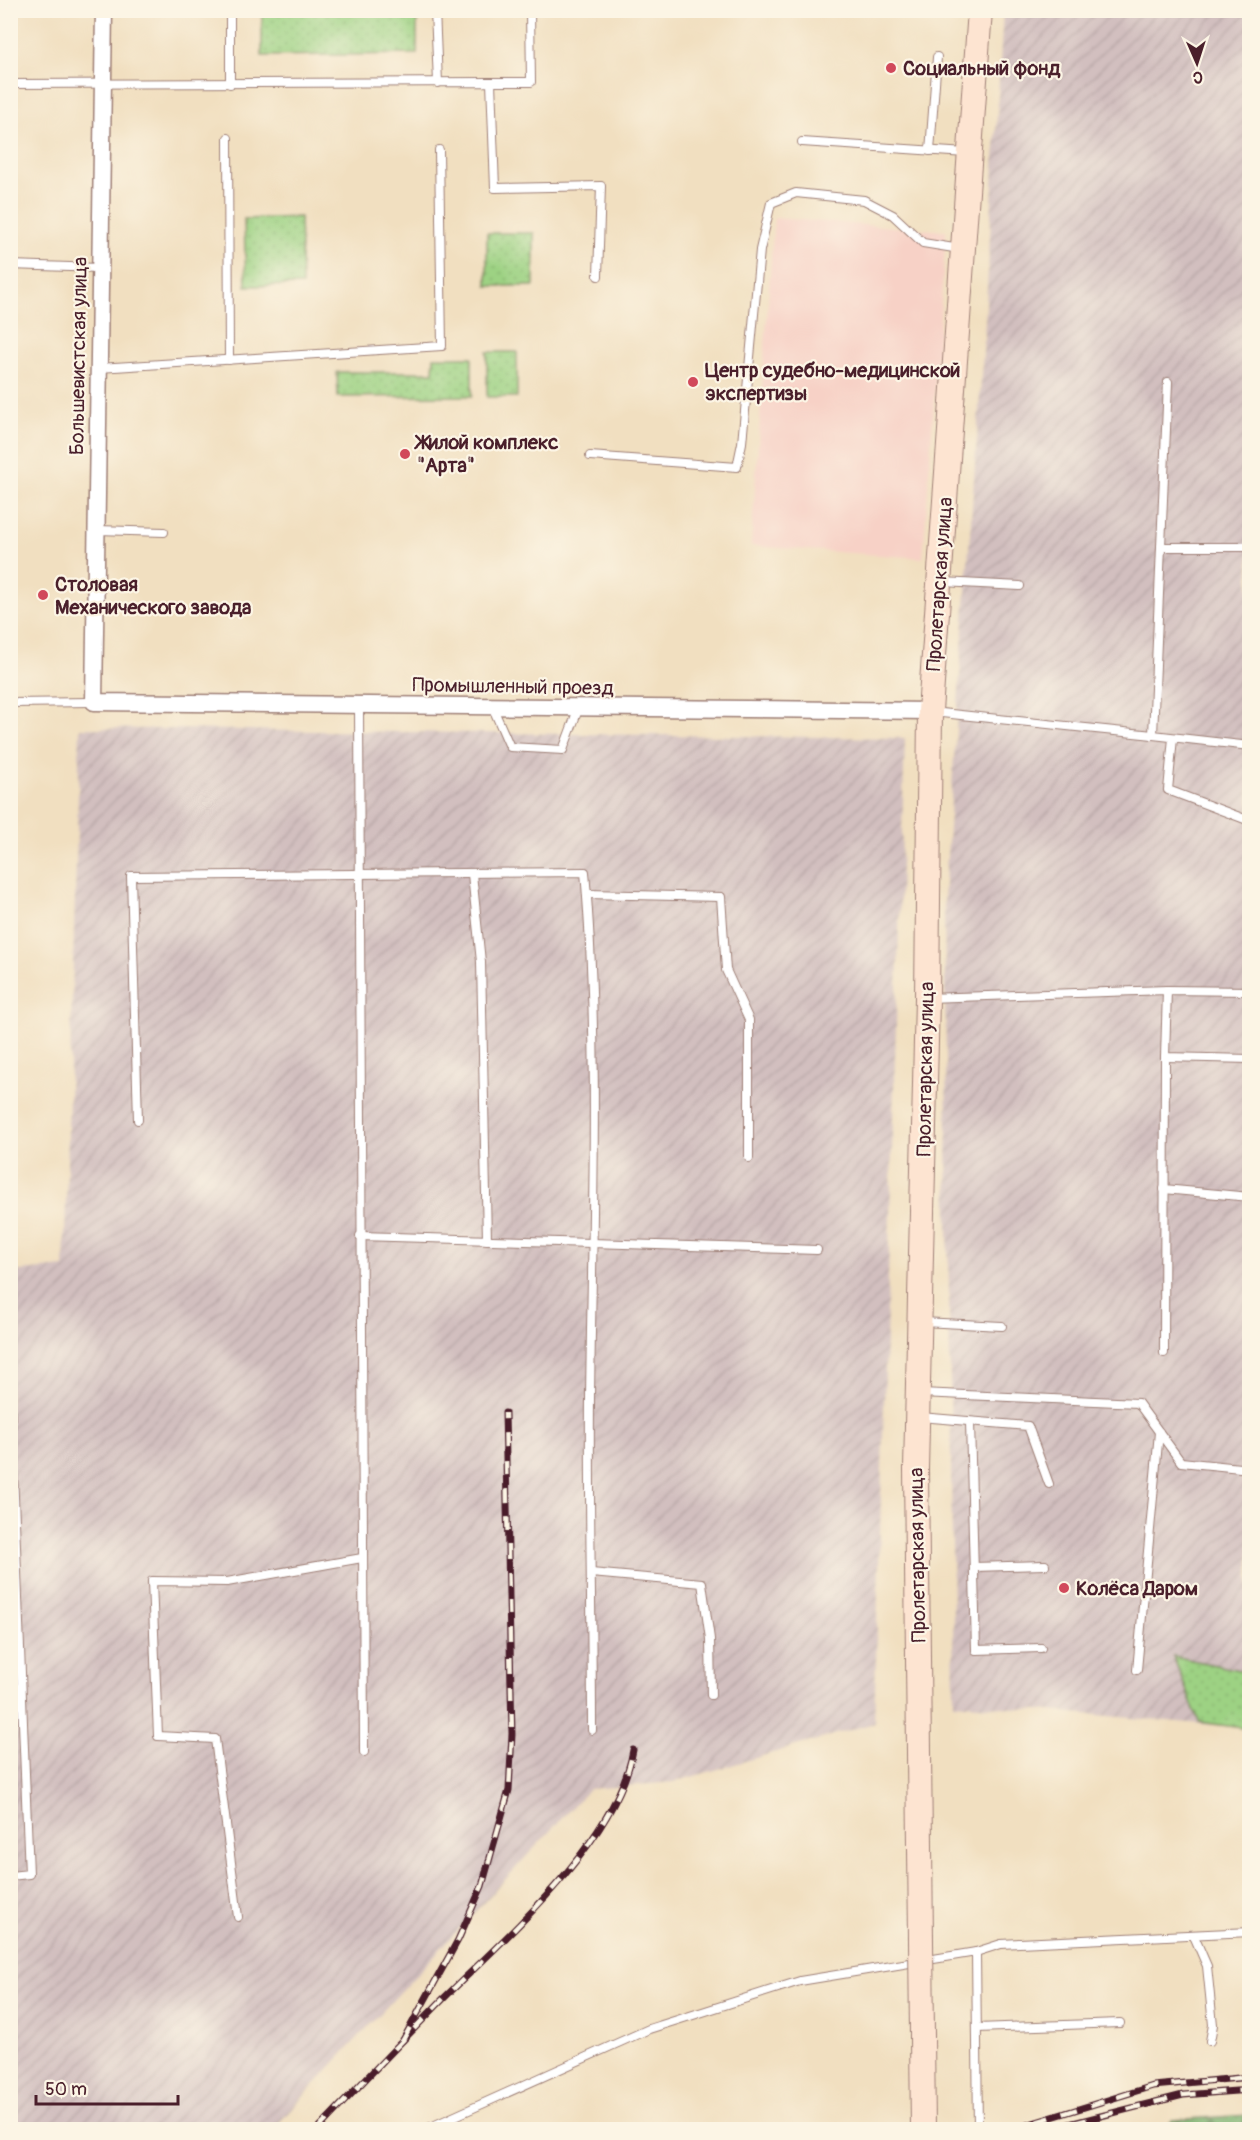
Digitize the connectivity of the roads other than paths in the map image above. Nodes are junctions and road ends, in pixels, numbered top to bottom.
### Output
1 (104, 10) edge
2 (230, 10) edge
3 (435, 10) edge
4 (530, 10) edge
5 (980, 10) edge
6 (937, 57) dead end
7 (492, 82) junction
8 (438, 83) junction
9 (10, 84) edge
10 (103, 84) junction
11 (230, 84) junction
12 (228, 138) dead end
13 (802, 142) dead end
14 (439, 150) dead end
15 (930, 151) junction
16 (970, 154) junction
17 (963, 250) junction
18 (10, 265) edge
19 (100, 268) junction
20 (598, 276) dead end
21 (229, 360) junction
22 (99, 369) junction
23 (1168, 381) dead end
24 (590, 456) dead end
25 (97, 530) junction
26 (164, 532) dead end
27 (1161, 547) junction
28 (1250, 548) edge
29 (940, 582) junction
30 (1020, 586) dead end
31 (94, 702) junction
32 (10, 703) edge
33 (359, 705) junction
34 (492, 706) junction
35 (579, 707) junction
36 (930, 711) junction
37 (1153, 735) junction
38 (1173, 738) junction
39 (1250, 746) edge
40 (1250, 821) edge
41 (359, 872) junction
42 (472, 874) junction
43 (587, 894) junction
44 (1167, 990) junction
45 (1250, 991) edge
46 (927, 998) junction
47 (1165, 1057) junction
48 (1250, 1059) edge
49 (138, 1120) dead end
50 (749, 1158) dead end
51 (1164, 1189) junction
52 (1250, 1197) edge
53 (360, 1236) junction
54 (487, 1240) junction
55 (594, 1243) junction
56 (817, 1250) dead end
57 (919, 1322) junction
58 (1002, 1326) dead end
59 (1164, 1353) dead end
60 (10, 1396) edge
61 (917, 1405) junction
62 (969, 1422) junction
63 (1159, 1432) junction
64 (1250, 1468) edge
65 (1048, 1484) dead end
66 (362, 1558) junction
67 (1045, 1565) dead end
68 (974, 1567) junction
69 (591, 1573) junction
70 (1041, 1648) dead end
71 (1137, 1670) dead end
72 (711, 1695) dead end
73 (592, 1730) dead end
74 (364, 1752) dead end
75 (10, 1876) edge
76 (238, 1917) dead end
77 (1250, 1932) edge
78 (1194, 1936) junction
79 (976, 1952) junction
80 (1120, 2023) dead end
81 (977, 2028) junction
82 (1210, 2041) dead end
83 (424, 2130) edge
84 (923, 2130) edge
85 (978, 2130) edge

1 - 10 street, Большевистская улица
2 - 11 lane
3 - 8 lane
4 - 7 lane
5 - 16 street, Пролетарская улица
6 - 15 lane
7 - 8 lane
7 - 20 lane
8 - 11 lane
9 - 10 lane
10 - 11 lane
10 - 19 street, Большевистская улица
12 - 21 lane
13 - 15 lane
14 - 21 lane
15 - 16 lane
16 - 17 street, Пролетарская улица
17 - 24 lane
17 - 29 street, Пролетарская улица
18 - 19 lane
19 - 22 street, Большевистская улица
21 - 22 lane
22 - 25 street, Большевистская улица
23 - 27 lane
25 - 26 lane
25 - 31 street, Большевистская улица
27 - 28 lane
27 - 37 lane
29 - 30 lane
29 - 36 street, Пролетарская улица
31 - 32 lane
31 - 33 street, Промышленный проезд
33 - 34 street, Промышленный проезд
33 - 41 lane
34 - 35 street, Промышленный проезд
34 - 35 lane
35 - 36 street, Промышленный проезд
36 - 37 lane
36 - 46 street, Пролетарская улица
37 - 38 lane
38 - 39 lane
38 - 40 lane
41 - 42 lane
41 - 49 lane
41 - 53 lane
42 - 43 lane
42 - 54 lane
43 - 50 lane
43 - 55 lane
44 - 45 lane
44 - 46 lane
44 - 47 lane
46 - 57 street, Пролетарская улица
47 - 48 lane
47 - 51 lane
51 - 52 lane
51 - 59 lane
53 - 54 lane
53 - 66 lane
54 - 55 lane
55 - 56 lane
55 - 69 lane
57 - 58 lane
57 - 61 street, Пролетарская улица
60 - 75 lane
61 - 62 lane
61 - 63 lane
61 - 84 street, Пролетарская улица, bridge
62 - 65 lane
62 - 68 lane
63 - 64 lane
63 - 71 lane
66 - 74 lane
66 - 76 lane
67 - 68 lane
68 - 70 lane
69 - 72 lane
69 - 73 lane
77 - 78 lane
78 - 79 lane
78 - 82 lane
79 - 81 lane
79 - 83 lane
80 - 81 lane
81 - 85 lane

